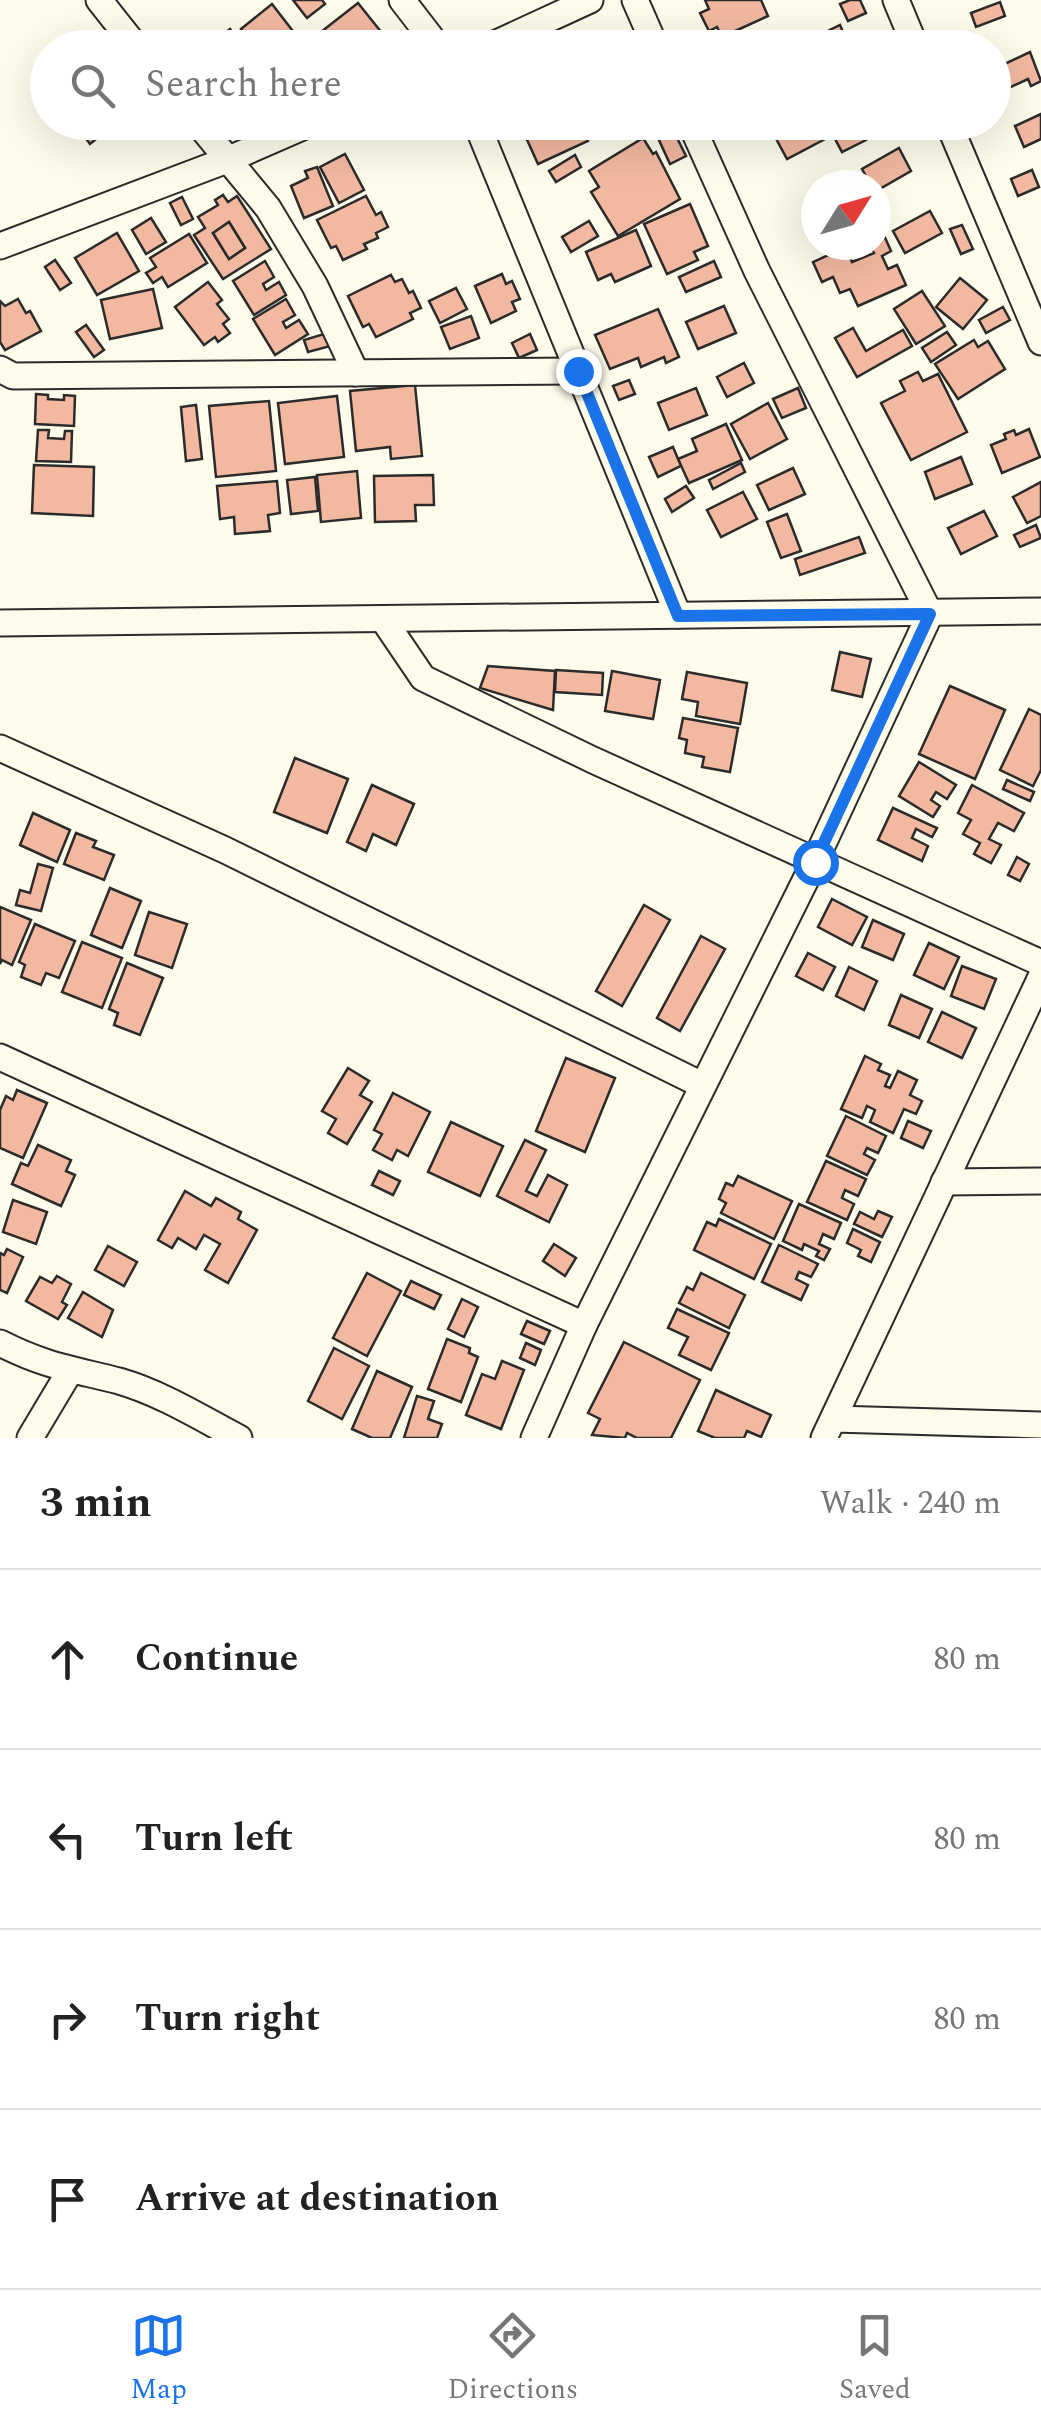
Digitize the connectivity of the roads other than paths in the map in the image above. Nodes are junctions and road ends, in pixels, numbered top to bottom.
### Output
1 (98, 0) edge
2 (402, 0) edge
3 (590, 0) edge
4 (635, 0) edge
5 (896, 0) edge
6 (122, 30) edge
7 (425, 30) edge
8 (525, 30) edge
9 (648, 30) edge
10 (908, 30) edge
11 (211, 140) edge
12 (273, 140) edge
13 (483, 140) edge
14 (698, 140) edge
15 (956, 140) edge
16 (227, 160) junction
17 (4, 238) edge
18 (1041, 342) edge
19 (0, 369) edge
20 (578, 371) junction
21 (356, 373) junction
22 (1041, 610) edge
23 (930, 614) junction
24 (678, 616) junction
25 (383, 619) junction
26 (0, 623) edge
27 (0, 748) edge
28 (815, 862) junction
29 (1041, 964) edge
30 (1041, 978) edge
31 (0, 1057) edge
32 (702, 1086) junction
33 (1041, 1181) edge
34 (944, 1182) junction
35 (584, 1325) junction
36 (0, 1343) edge
37 (70, 1371) junction
38 (1041, 1425) edge
39 (829, 1428) edge
40 (30, 1438) edge
41 (240, 1438) edge
42 (534, 1438) edge

1 - 6 street
2 - 7 street
3 - 8 street
4 - 9 street
5 - 10 street
11 - 16 street
12 - 16 street
13 - 20 street
14 - 23 street
15 - 18 street
16 - 17 street
16 - 21 street
19 - 21 street
20 - 21 street
20 - 24 street
22 - 23 street
23 - 24 street
23 - 28 street
24 - 25 street
25 - 26 street
25 - 28 street
27 - 32 street
28 - 29 street
28 - 32 street
30 - 34 street
31 - 35 street
32 - 35 street
33 - 34 street
34 - 39 street
35 - 42 street
36 - 37 street
37 - 40 street
37 - 41 street
38 - 39 street

